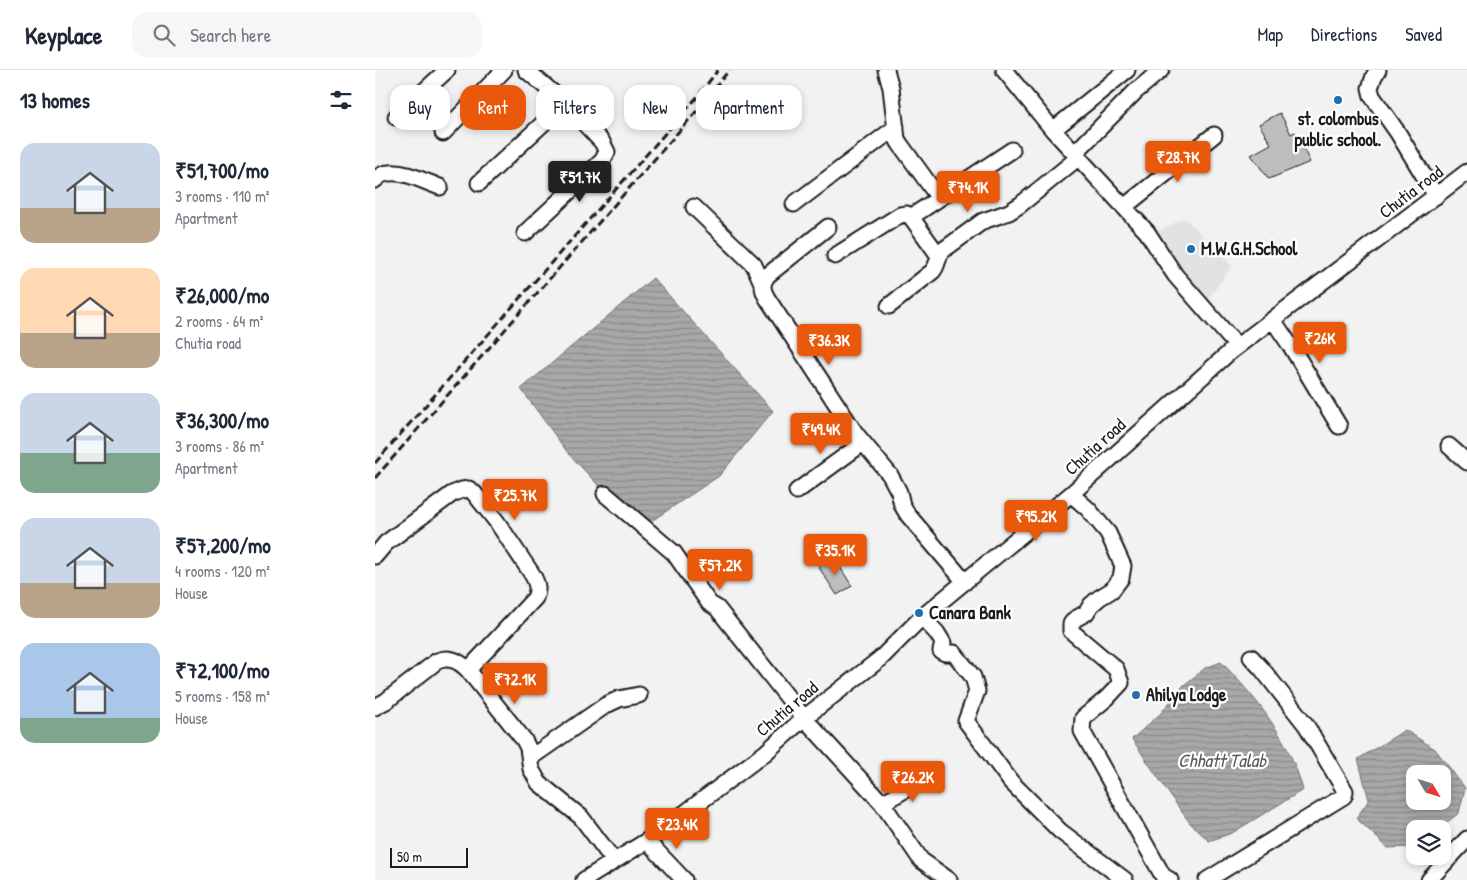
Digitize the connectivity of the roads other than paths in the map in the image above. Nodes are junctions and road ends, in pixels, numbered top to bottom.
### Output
1 (447, 70) edge
2 (504, 70) edge
3 (526, 70) edge
4 (886, 70) edge
5 (1004, 70) edge
6 (1127, 70) edge
7 (1161, 70) edge
8 (1378, 70) edge
9 (431, 85) edge
10 (544, 85) edge
11 (896, 127) junction
12 (536, 130) edge
13 (591, 130) edge
14 (1053, 130) junction
15 (443, 133) dead end
16 (1214, 135) dead end
17 (1012, 150) dead end
18 (1077, 155) junction
19 (1467, 172) edge
20 (375, 180) edge
21 (479, 183) dead end
22 (440, 187) dead end
23 (1436, 196) junction
24 (939, 198) junction
25 (794, 204) dead end
26 (1124, 207) junction
27 (694, 208) dead end
28 (911, 217) junction
29 (828, 226) dead end
30 (525, 233) dead end
31 (835, 256) dead end
32 (939, 256) junction
33 (762, 283) junction
34 (889, 306) dead end
35 (1273, 320) junction
36 (1237, 346) junction
37 (1339, 426) dead end
38 (863, 443) junction
39 (1449, 446) dead end
40 (1467, 462) edge
41 (797, 491) dead end
42 (605, 494) dead end
43 (1071, 494) junction
44 (375, 556) edge
45 (965, 582) junction
46 (922, 617) junction
47 (1251, 657) dead end
48 (468, 670) junction
49 (639, 695) dead end
50 (375, 707) edge
51 (804, 718) junction
52 (530, 758) junction
53 (929, 776) dead end
54 (882, 803) junction
55 (1467, 839) edge
56 (647, 840) junction
57 (615, 861) junction
58 (1164, 879) edge
59 (584, 880) edge
60 (684, 880) edge
61 (949, 880) edge
62 (1125, 880) edge
63 (1207, 880) edge
64 (1429, 880) edge

1 - 9 street
2 - 15 street
3 - 10 street
4 - 11 street
5 - 14 street
6 - 14 street
7 - 18 street
8 - 23 street
11 - 24 street
11 - 25 street
12 - 21 street
13 - 30 street
14 - 18 street
16 - 26 street
17 - 24 street
18 - 26 street
18 - 32 street
19 - 23 street, Chutia road
20 - 22 street
23 - 35 street, Chutia road
24 - 28 street
26 - 36 street
27 - 33 street
28 - 31 street
28 - 32 street
29 - 33 street
32 - 34 street
33 - 38 street
35 - 36 street, Chutia road
35 - 37 street
36 - 43 street, Chutia road
38 - 41 street
38 - 45 street
39 - 40 street
42 - 51 street
43 - 45 street, Chutia road
43 - 58 street
44 - 48 street
45 - 46 street, Chutia road
46 - 51 street, Chutia road
46 - 62 street
47 - 63 street
48 - 50 street
48 - 52 street
49 - 52 street
51 - 54 street
51 - 56 street, Chutia road
52 - 57 street
53 - 54 street
54 - 61 street
55 - 64 street
56 - 57 street, Chutia road
56 - 60 street
57 - 59 street, Chutia road

